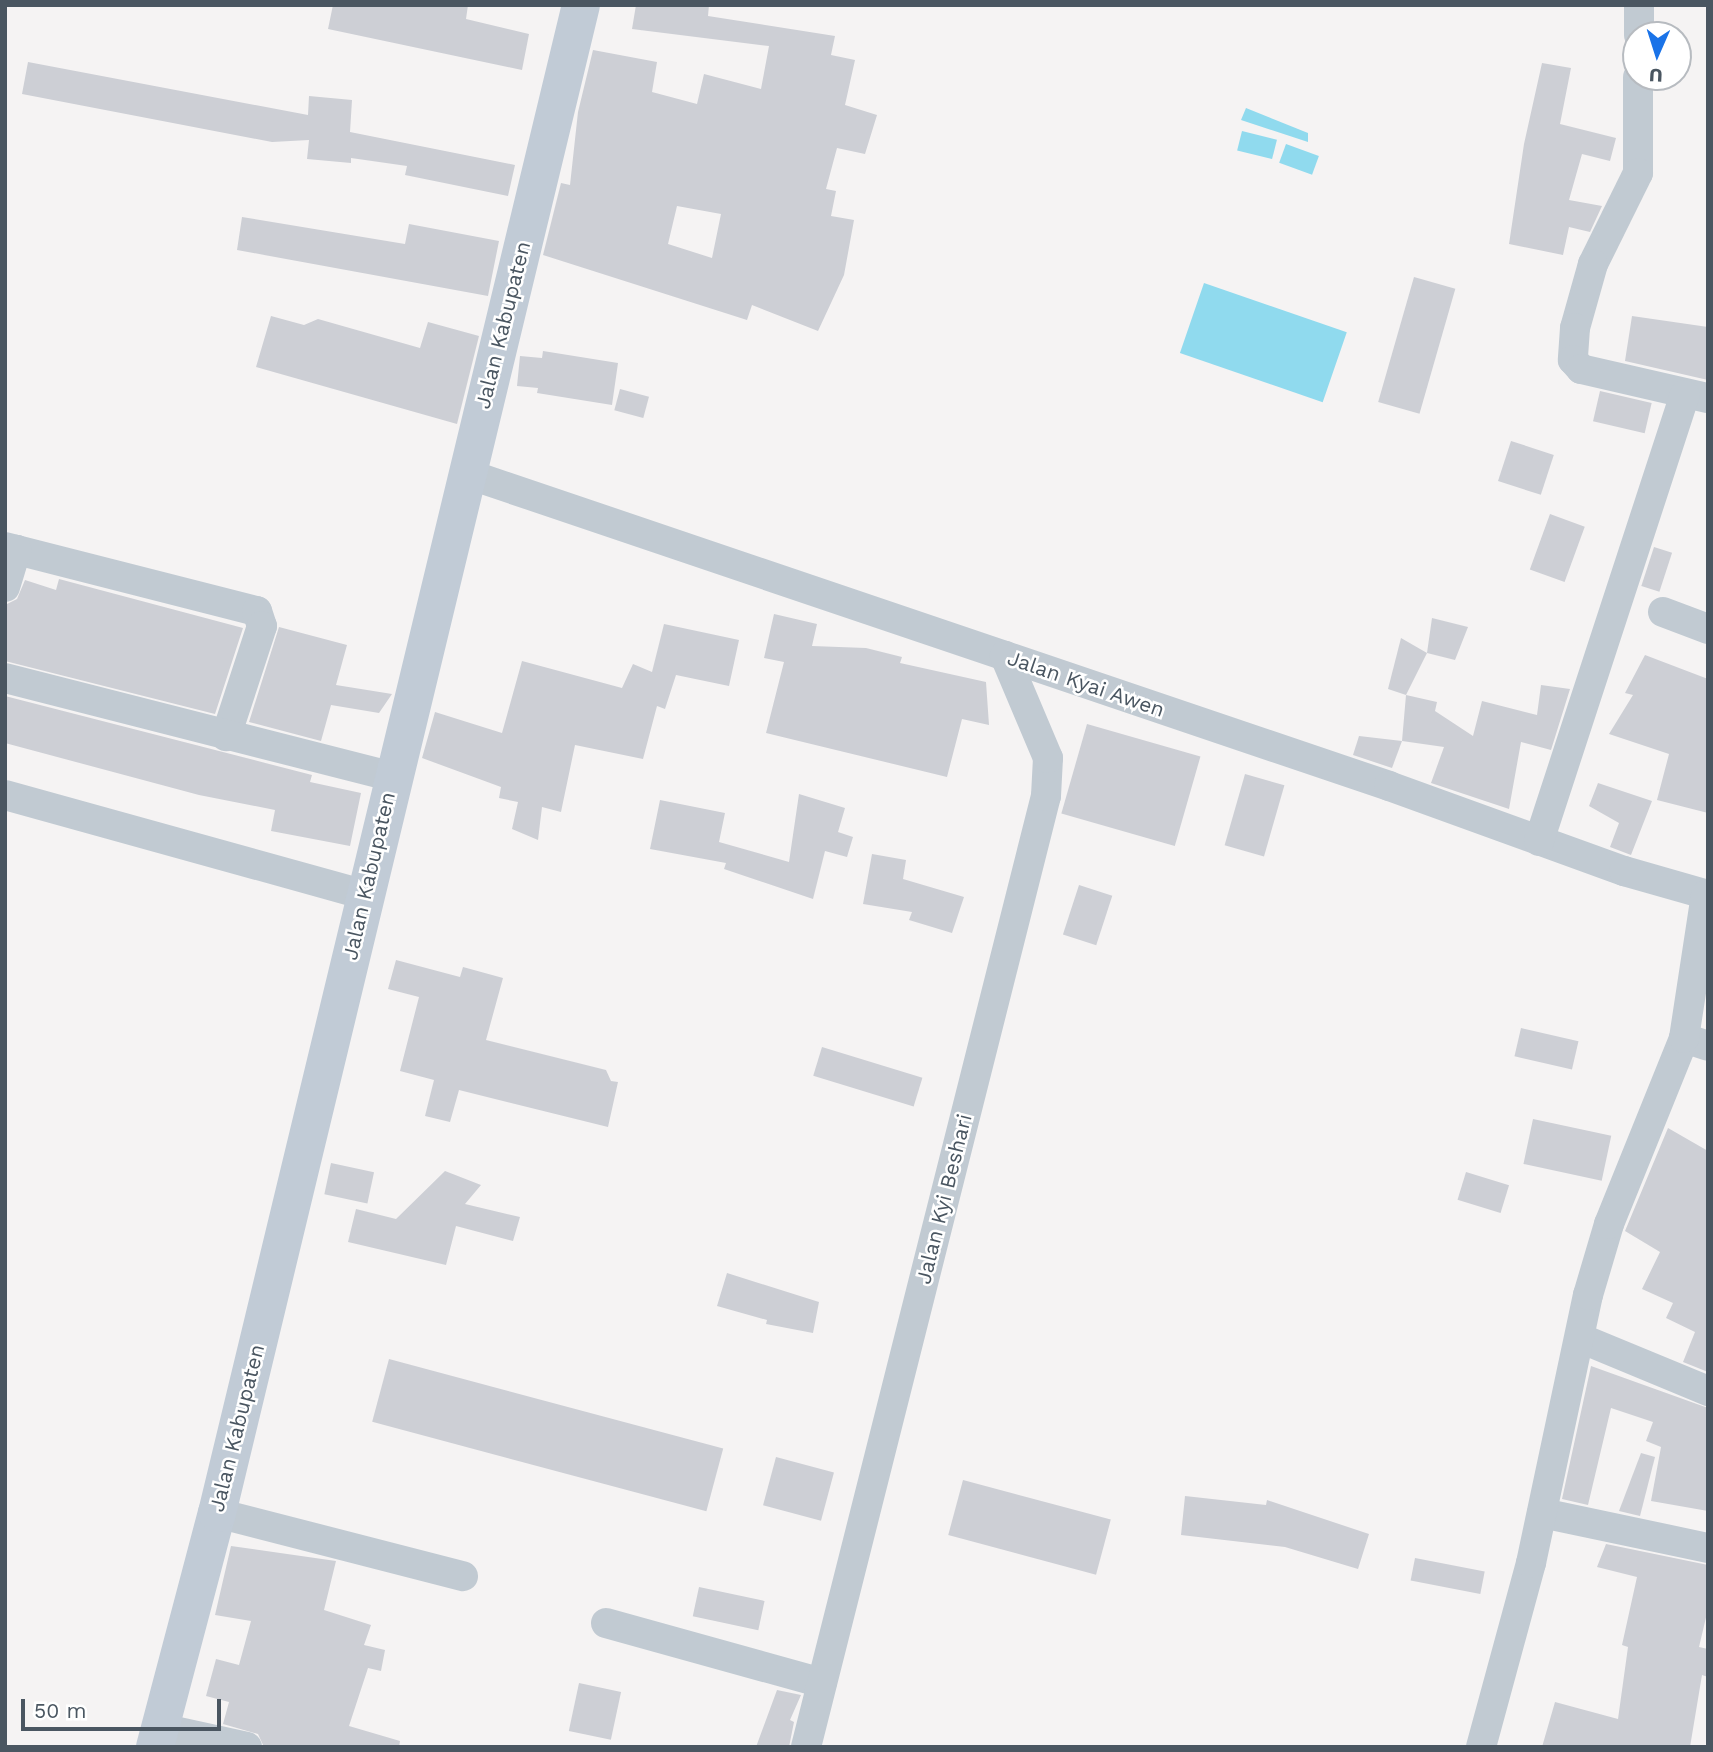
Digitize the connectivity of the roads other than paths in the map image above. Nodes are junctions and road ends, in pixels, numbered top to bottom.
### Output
1 (580, 5) edge
2 (1638, 91) edge
3 (1696, 397) edge
4 (465, 474) junction
5 (10, 548) edge
6 (5, 587) edge
7 (1663, 612) dead end
8 (1708, 629) edge
9 (1005, 656) junction
10 (5, 678) edge
11 (226, 736) junction
12 (392, 776) junction
13 (5, 795) edge
14 (1539, 841) junction
15 (366, 895) junction
16 (1707, 895) edge
17 (1696, 1042) edge
18 (1580, 1338) junction
19 (1708, 1391) edge
20 (217, 1513) junction
21 (1542, 1513) junction
22 (1708, 1548) edge
23 (463, 1576) dead end
24 (606, 1623) dead end
25 (822, 1683) junction
26 (157, 1737) edge
27 (247, 1747) edge
28 (806, 1747) edge
29 (1481, 1747) edge

1 - 4 main road, Jalan Kabupaten
2 - 3 street
3 - 14 street
4 - 9 street, Jalan Kyai Awen
4 - 12 main road, Jalan Kabupaten
5 - 6 street
5 - 11 street
7 - 8 street
9 - 14 street, Jalan Kyai Awen
9 - 25 street, Jalan Kyi Beshari
10 - 11 street
11 - 12 street
12 - 15 main road, Jalan Kabupaten
13 - 15 street
14 - 16 street, Jalan Kyai Awen
15 - 20 main road, Jalan Kabupaten
16 - 17 street
17 - 18 street
18 - 19 street
18 - 21 street
20 - 23 street
20 - 26 main road, Jalan Kabupaten
21 - 22 street
21 - 29 street
24 - 25 street
25 - 28 street, Jalan Kyi Beshari
26 - 27 street

